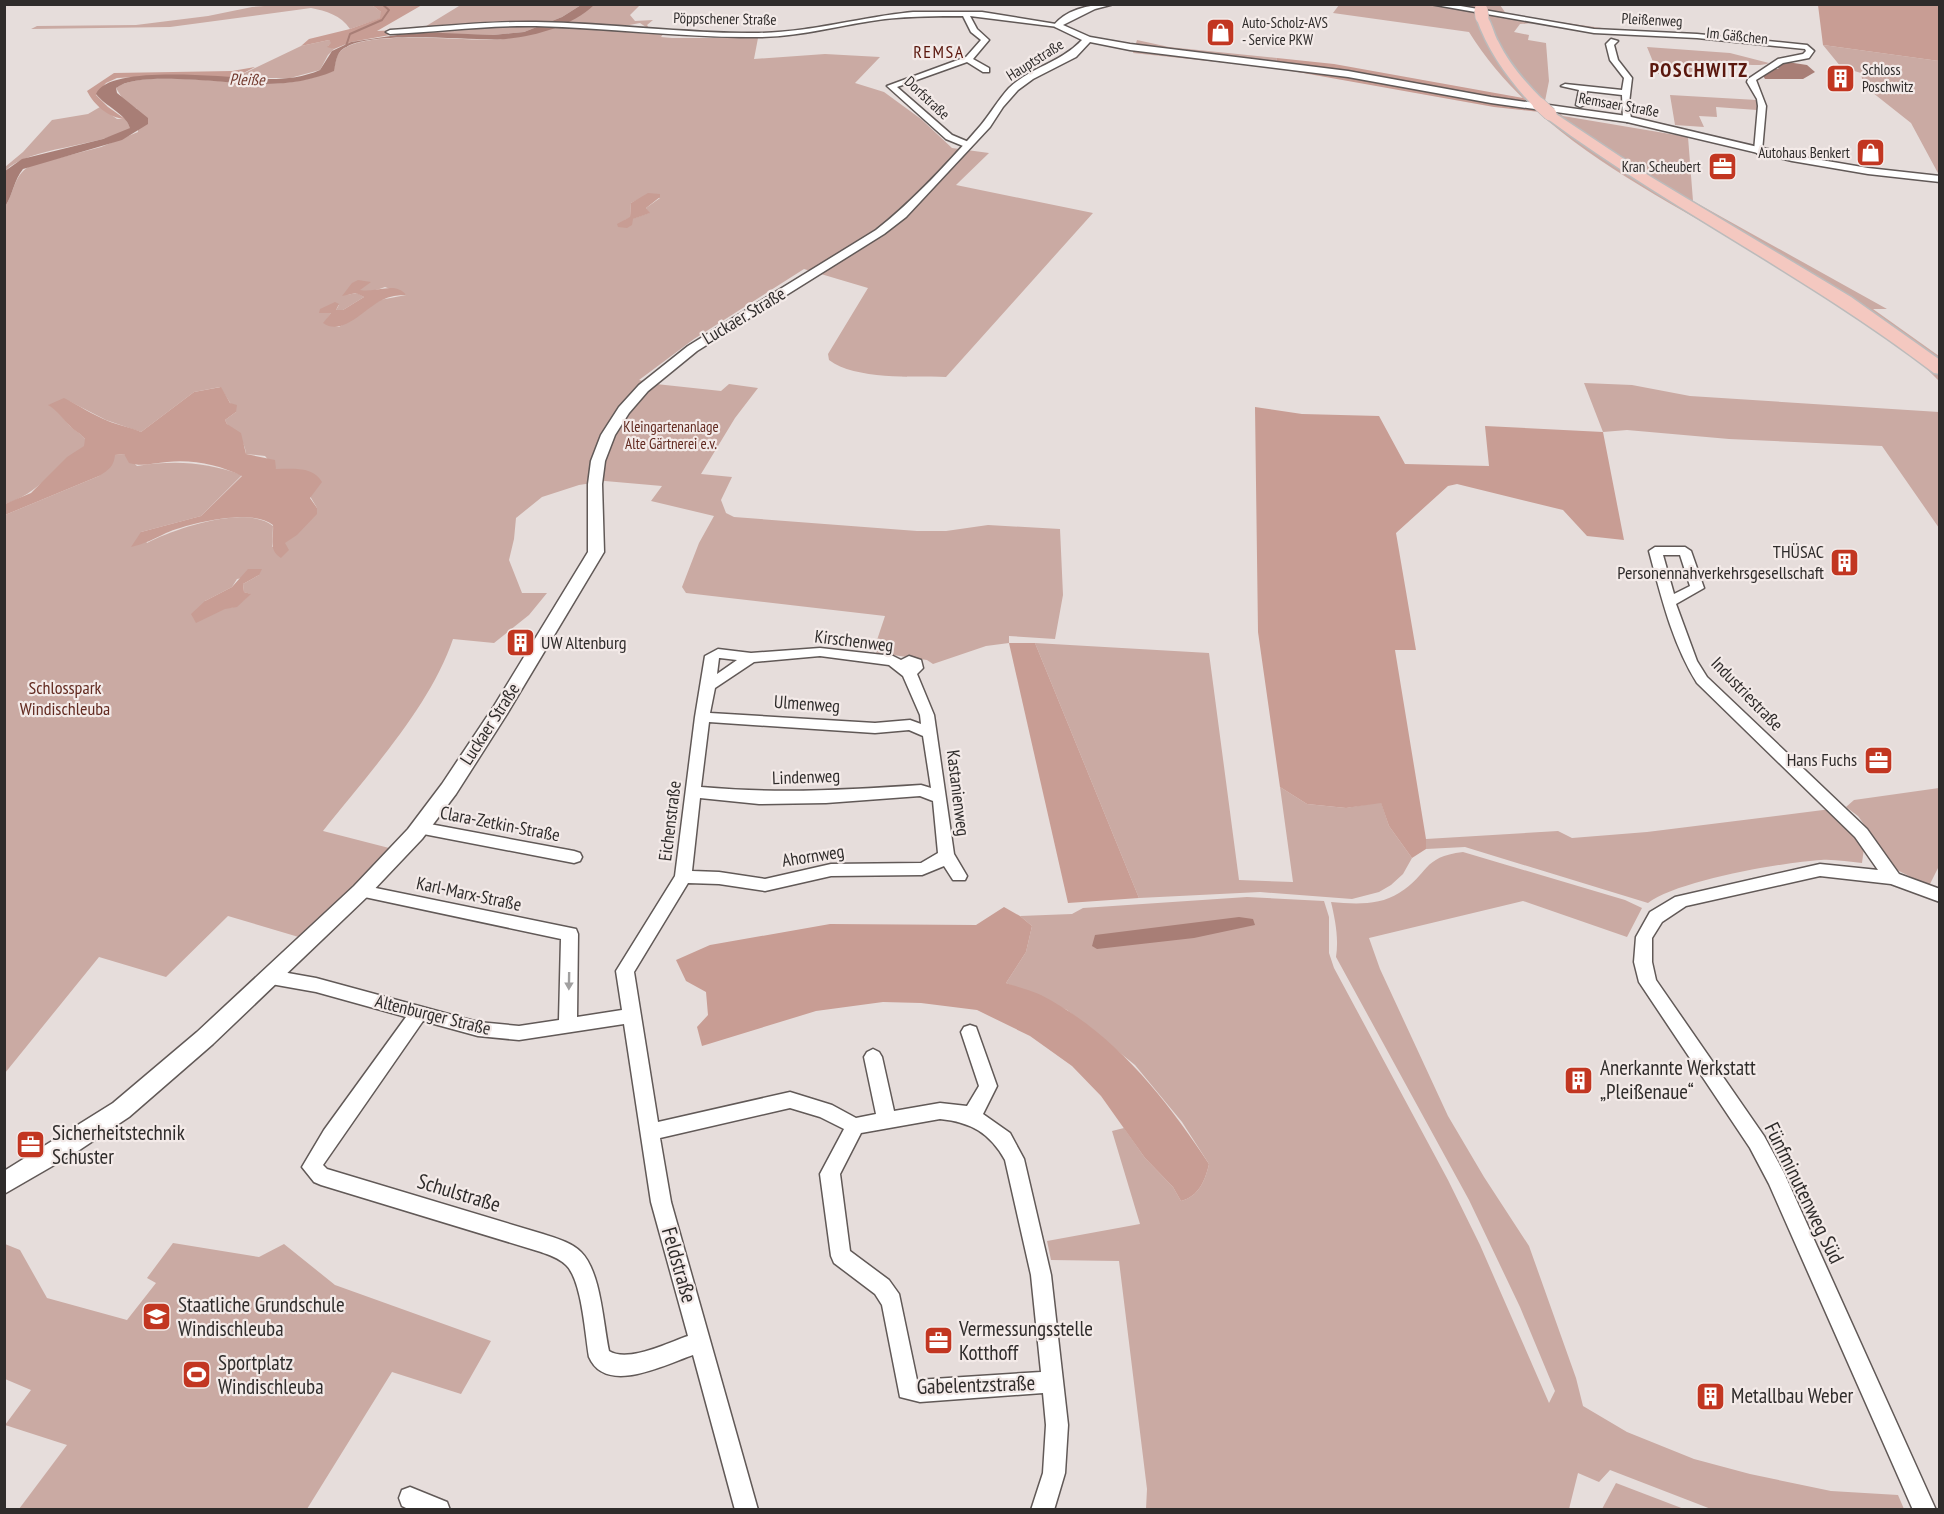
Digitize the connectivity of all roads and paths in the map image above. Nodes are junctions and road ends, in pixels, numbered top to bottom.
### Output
1 (1110, 4) edge
2 (1433, 4) edge
3 (1481, 10) edge
4 (965, 14) junction
5 (1058, 25) junction
6 (1594, 31) junction
7 (390, 32) dead end
8 (1088, 39) junction
9 (1639, 43) dead end
10 (968, 60) junction
11 (1784, 60) junction
12 (986, 70) dead end
13 (1565, 86) dead end
14 (1583, 88) junction
15 (1625, 93) junction
16 (1580, 105) dead end
17 (1627, 119) junction
18 (966, 147) junction
19 (1758, 151) junction
20 (1940, 179) edge
21 (1940, 369) edge
22 (1669, 602) dead end
23 (751, 658) junction
24 (907, 672) joint
25 (708, 686) junction
26 (927, 715) junction
27 (702, 717) junction
28 (910, 725) junction
29 (930, 733) junction
30 (937, 778) junction
31 (921, 790) junction
32 (693, 792) junction
33 (940, 798) junction
34 (419, 828) junction
35 (946, 855) junction
36 (574, 857) dead end
37 (922, 869) junction
38 (683, 877) junction
39 (1893, 878) junction
40 (361, 891) junction
41 (1940, 896) edge
42 (271, 977) junction
43 (419, 1013) junction
44 (632, 1016) junction
45 (568, 1027) junction
46 (970, 1032) dead end
47 (873, 1057) dead end
48 (971, 1117) junction
49 (887, 1120) junction
50 (855, 1126) junction
51 (651, 1132) junction
52 (4, 1184) edge
53 (700, 1342) junction
54 (1051, 1382) junction
55 (410, 1498) dead end
56 (439, 1509) edge
57 (747, 1509) edge
58 (1042, 1509) edge
59 (1925, 1509) edge

1 - 5 street, Hauptstraße
2 - 6 street, Pleißenweg
3 - 21 highway
4 - 5 street, Pöppschener Straße
4 - 7 street, Pöppschener Straße
4 - 10 street, Dorfstraße
5 - 8 street, Hauptstraße
6 - 11 street, Pleißenweg
6 - 15 street
8 - 17 street, Remsaer Straße
8 - 18 street, Hauptstraße
9 - 11 street, Im Gäßchen
10 - 12 street
10 - 18 street, Dorfstraße
11 - 19 street
13 - 14 street
14 - 15 street
14 - 16 street
15 - 17 street
17 - 19 street, Remsaer Straße
18 - 34 street, Luckaer Straße
19 - 20 street, Remsaer Straße
22 - 39 street, Industriestraße
23 - 24 street, Kirschenweg
23 - 25 street, Kirschenweg
23 - 25 street, Kirschenweg
24 - 26 street, Kastanienweg
25 - 27 street, Eichenstraße
26 - 28 street, Ulmenweg
26 - 29 street, Kastanienweg
27 - 28 street, Ulmenweg
27 - 32 street, Eichenstraße
28 - 29 street, Ulmenweg
29 - 30 street, Kastanienweg
30 - 31 street
30 - 33 street, Kastanienweg
31 - 32 street, Lindenweg
31 - 33 street, Lindenweg
32 - 38 street, Eichenstraße
33 - 35 street, Kastanienweg
34 - 36 street, Clara-Zetkin-Straße
34 - 40 street, Luckaer Straße
35 - 37 street, Ahornweg
35 - 37 street, Kastanienweg
37 - 38 street, Ahornweg
38 - 44 street, Eichenstraße
39 - 41 street, Fünfminutenweg Süd
39 - 59 street, Fünfminutenweg Süd
40 - 42 street, Luckaer Straße
40 -> 45 street, Karl-Marx-Straße
42 - 43 street, Altenburger Straße
42 - 52 street, Luckaer Straße
43 - 45 street, Altenburger Straße
43 - 53 street, Schulstraße
44 - 45 street, Altenburger Straße
44 - 51 street, Feldstraße
46 - 48 street
47 - 49 street
48 - 49 street
48 - 54 street
49 - 50 street
50 - 51 street
50 - 54 street, Gabelentzstraße
51 - 53 street, Feldstraße
53 - 57 street, Feldstraße
54 - 58 street
55 - 56 street

